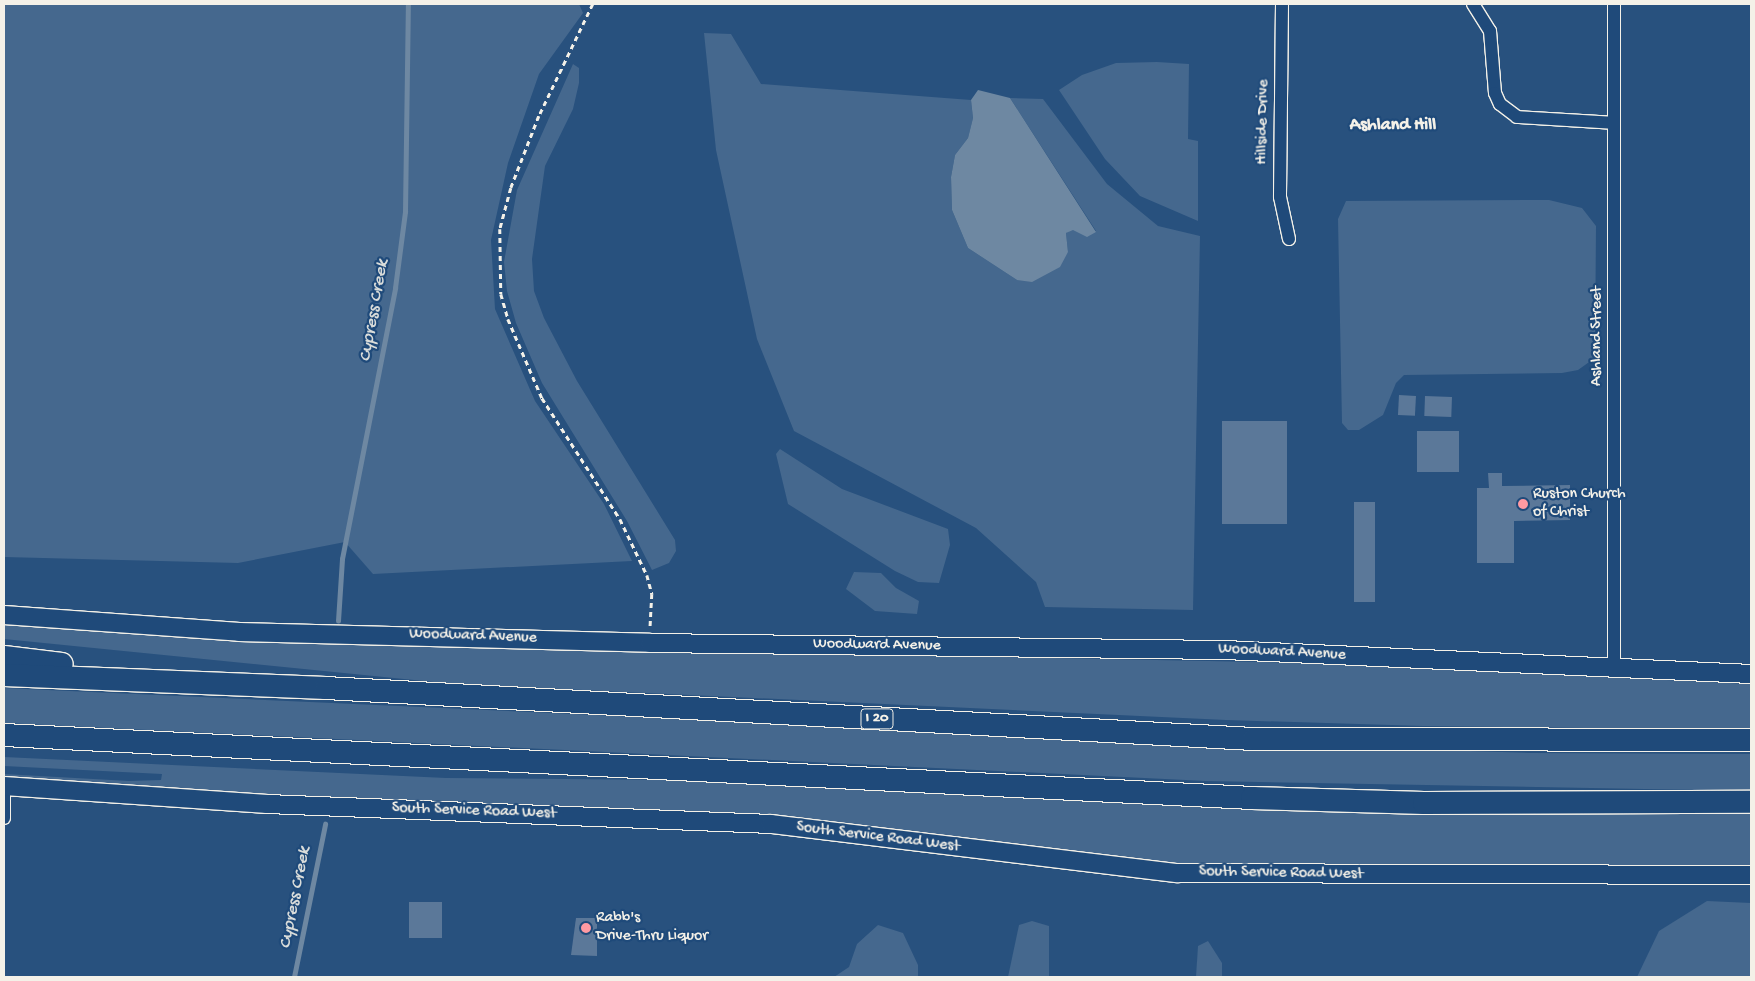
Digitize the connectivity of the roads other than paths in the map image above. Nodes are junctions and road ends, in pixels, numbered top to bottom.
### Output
1 (1282, 4) edge
2 (1473, 4) edge
3 (1614, 4) edge
4 (1614, 122) junction
5 (1290, 239) dead end
6 (4, 615) edge
7 (4, 657) edge
8 (1614, 669) junction
9 (1751, 674) edge
10 (4, 675) edge
11 (212, 684) junction
12 (4, 735) edge
13 (1751, 740) edge
14 (157, 742) junction
15 (4, 743) edge
16 (4, 786) edge
17 (4, 795) edge
18 (1751, 802) edge
19 (4, 818) edge
20 (1751, 875) edge

1 - 5 street, Hillside Drive
2 - 4 street
3 - 4 street, Ashland Street
4 - 8 street, Ashland Street
6 - 8 main road, Woodward Avenue
7 - 11 highway
8 - 9 main road, Woodward Avenue
10 - 11 highway, I 20
11 - 13 highway, I 20
12 - 14 highway
14 - 15 highway
14 - 18 highway
16 - 20 main road, South Service Road West
17 - 19 street

